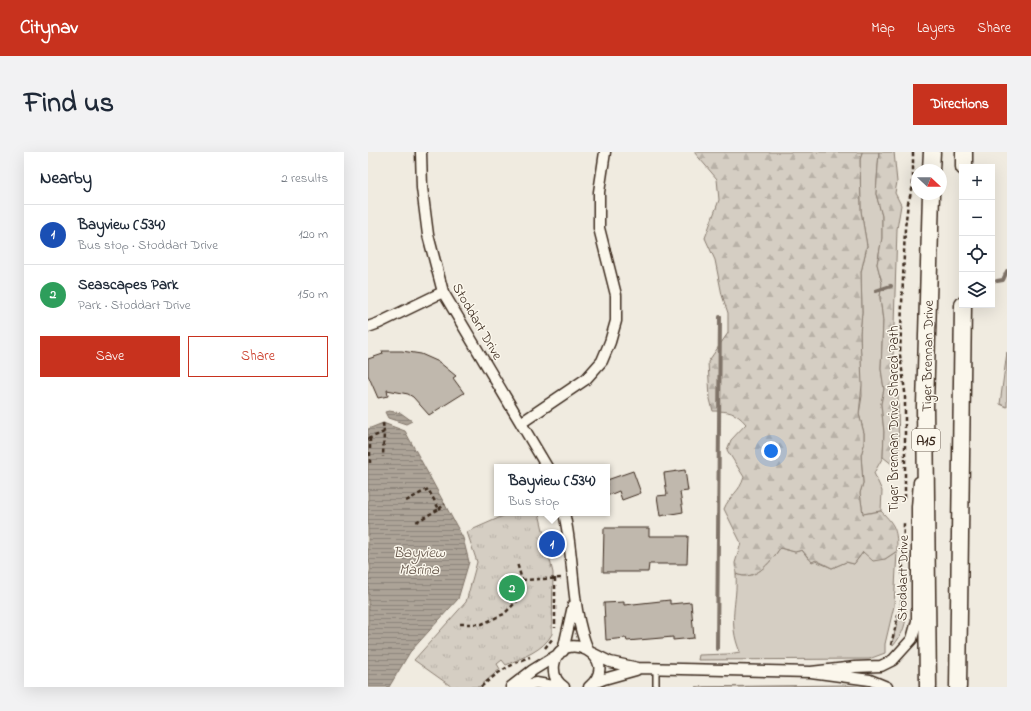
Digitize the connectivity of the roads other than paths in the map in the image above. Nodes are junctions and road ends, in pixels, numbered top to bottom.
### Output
1 (421, 152) edge
2 (605, 152) edge
3 (932, 152) edge
4 (964, 152) edge
5 (931, 164) edge
6 (964, 164) edge
7 (931, 200) edge
8 (443, 292) junction
9 (963, 308) edge
10 (368, 327) edge
11 (925, 406) junction
12 (521, 423) junction
13 (545, 464) edge
14 (565, 516) edge
15 (575, 590) junction
16 (590, 652) junction
17 (561, 653) junction
18 (656, 669) junction
19 (811, 672) junction
20 (590, 686) edge
21 (511, 687) edge
22 (517, 687) edge
23 (559, 687) edge
24 (564, 687) edge
25 (656, 687) edge
26 (887, 687) edge
27 (928, 687) edge
28 (958, 687) edge

1 - 8 street, Stoddart Drive
2 - 12 street
3 - 5 main road
4 - 6 main road
7 - 11 main road, Tiger Brennan Drive / A15
8 - 10 street
8 - 12 street, Stoddart Drive
9 - 28 main road
11 - 19 street, Stoddart Drive
11 - 27 main road, Tiger Brennan Drive / A15
12 - 13 street, Stoddart Drive
14 - 15 street
15 - 16 street
15 - 17 street
16 - 17 street
16 - 18 street, Stoddart Drive
16 - 20 street
17 - 21 street
17 - 24 street
18 - 19 street, Stoddart Drive
18 - 20 street, Stoddart Drive
18 - 25 lane
19 - 26 street, Stoddart Drive
22 - 23 street

